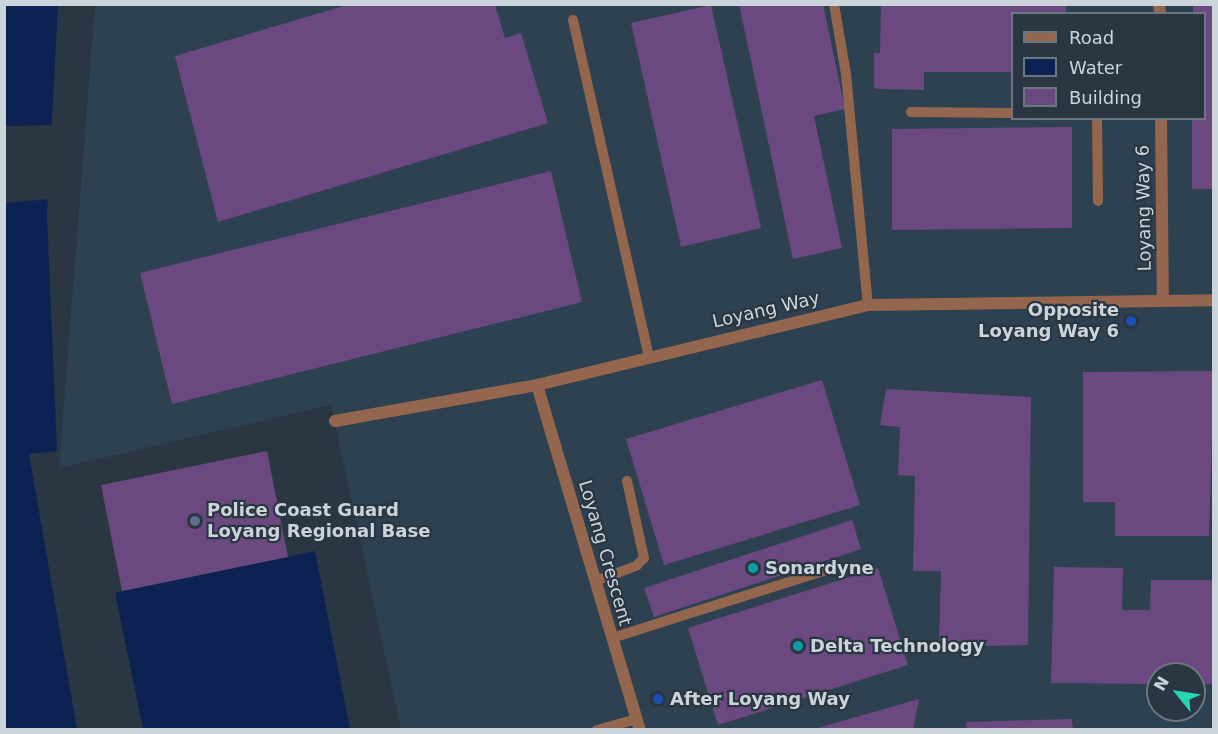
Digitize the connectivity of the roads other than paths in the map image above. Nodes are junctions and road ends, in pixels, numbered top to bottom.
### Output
1 (834, 4) edge
2 (573, 20) dead end
3 (911, 112) dead end
4 (1011, 113) edge
5 (1097, 120) edge
6 (1161, 120) edge
7 (1098, 201) dead end
8 (1163, 297) junction
9 (1214, 300) edge
10 (868, 305) junction
11 (649, 357) junction
12 (537, 386) junction
13 (335, 421) dead end
14 (627, 482) dead end
15 (829, 569) dead end
16 (595, 581) junction
17 (612, 638) junction
18 (638, 724) edge
19 (597, 729) edge

1 - 10 lane
2 - 11 lane
3 - 4 lane
5 - 7 lane
6 - 8 street, Loyang Way 6
8 - 9 street, Loyang Way
8 - 10 street, Loyang Way
10 - 11 street, Loyang Way
11 - 12 street, Loyang Way
12 - 13 street, Loyang Way
12 - 16 street, Loyang Crescent
14 - 16 lane
15 - 17 lane
16 - 17 street, Loyang Crescent
17 - 18 street, Loyang Crescent
18 - 19 lane

